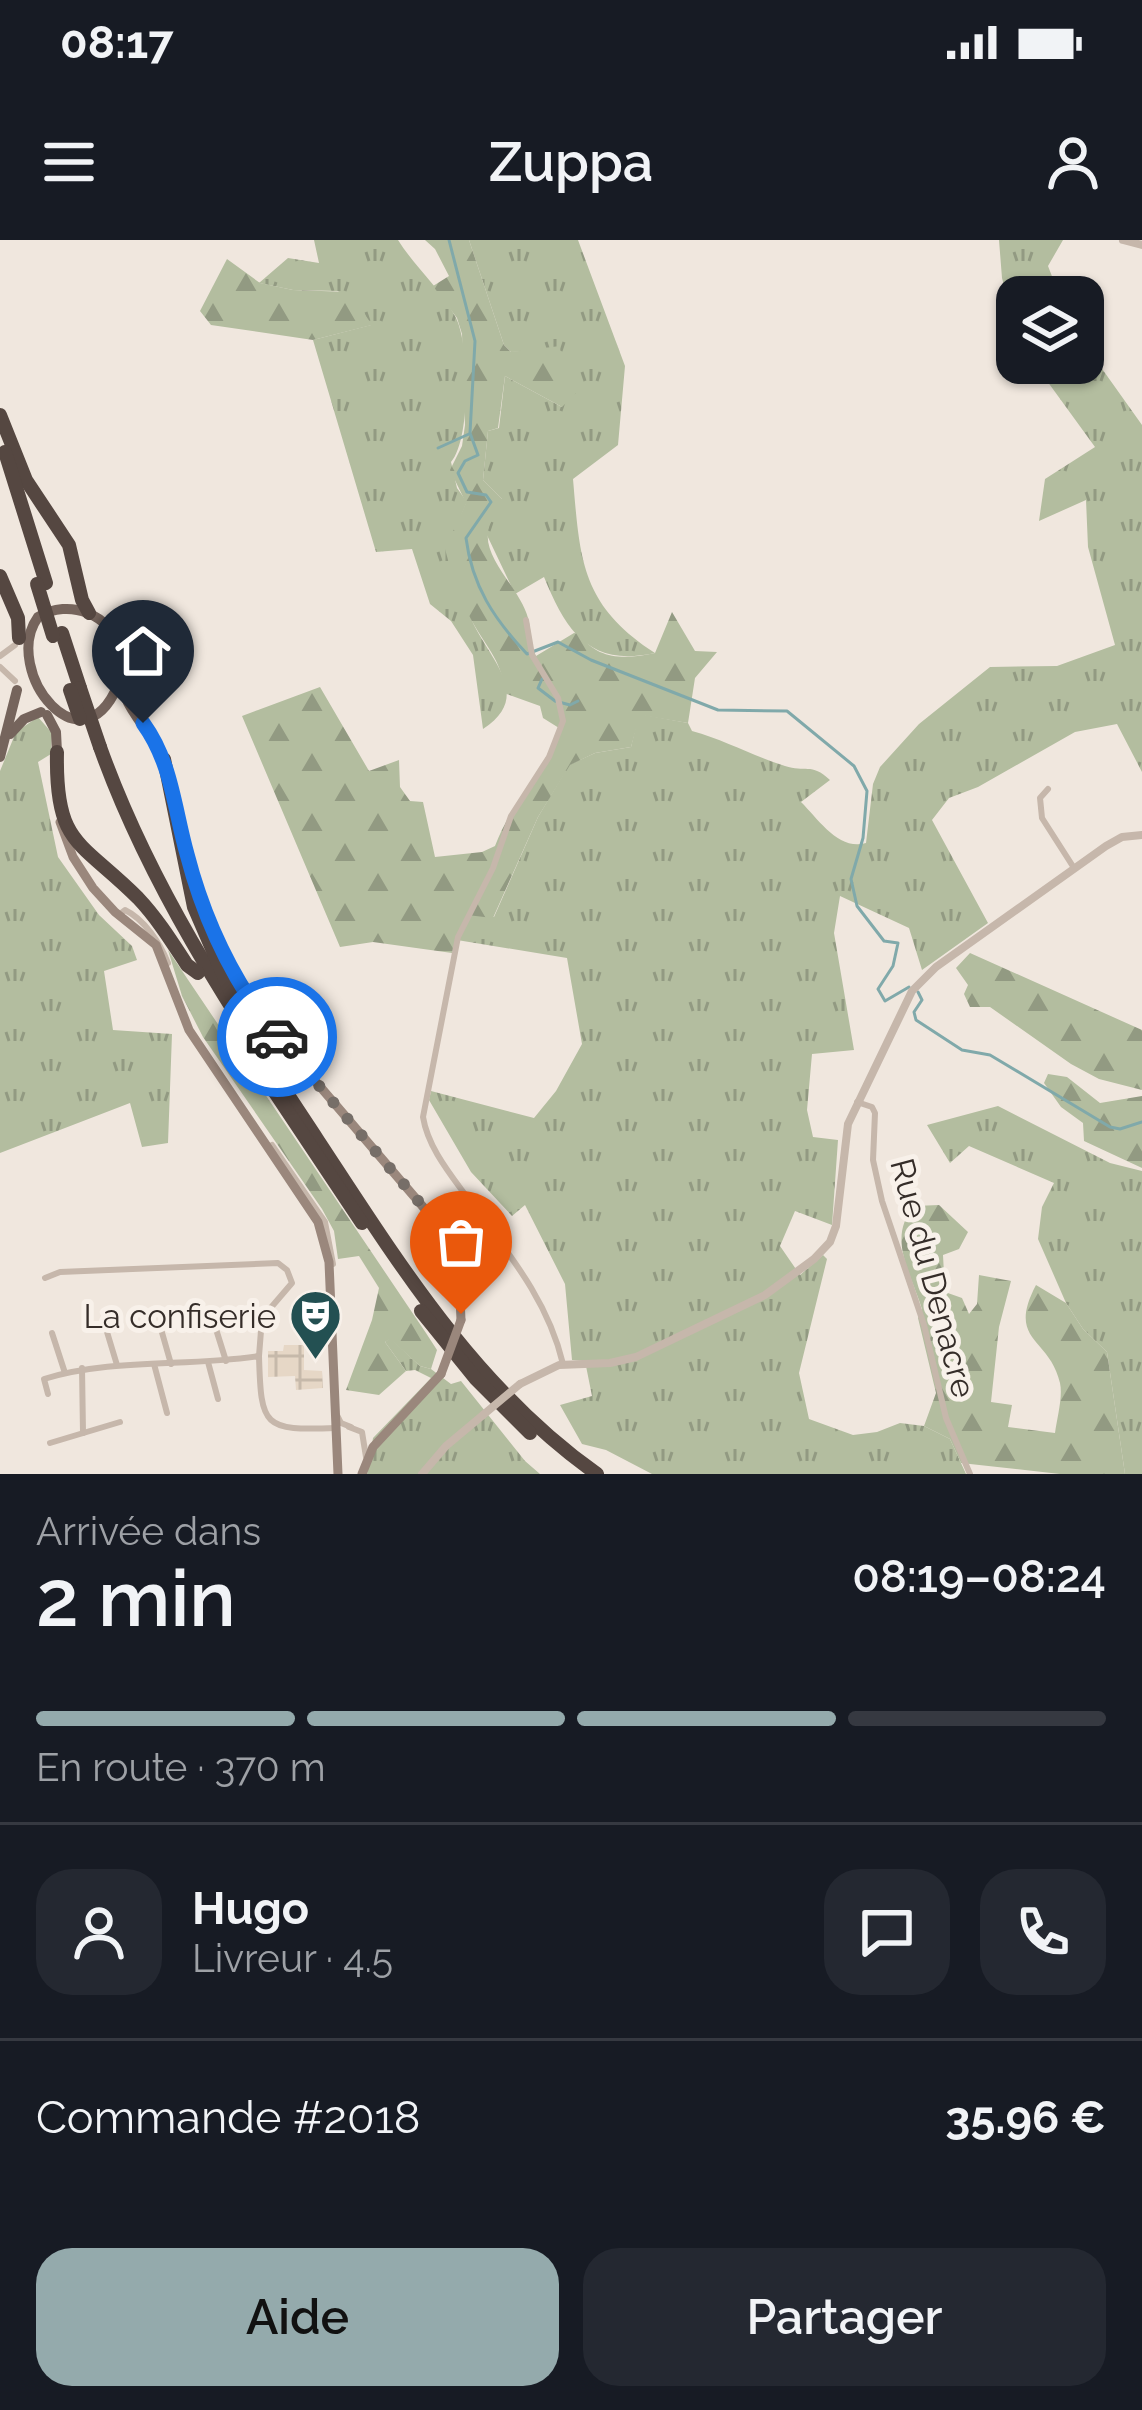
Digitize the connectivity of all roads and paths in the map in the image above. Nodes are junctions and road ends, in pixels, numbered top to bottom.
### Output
1 (1123, 240) edge
2 (1142, 245) edge
3 (0, 415) edge
4 (0, 436) edge
5 (0, 467) edge
6 (0, 576) edge
7 (42, 583) junction
8 (89, 613) junction
9 (526, 620) dead end
10 (17, 641) junction
11 (0, 656) edge
12 (0, 667) edge
13 (121, 677) junction
14 (16, 684) junction
15 (44, 714) junction
16 (95, 746) junction
17 (57, 752) junction
18 (1, 755) edge
19 (164, 759) junction
20 (1048, 789) dead end
21 (1142, 835) edge
22 (1075, 868) junction
23 (119, 916) junction
24 (198, 973) junction
25 (230, 1088) junction
26 (857, 1102) junction
27 (255, 1124) junction
28 (315, 1135) junction
29 (45, 1277) dead end
30 (215, 1326) dead end
31 (161, 1329) dead end
32 (107, 1332) dead end
33 (52, 1333) dead end
34 (259, 1356) junction
35 (226, 1360) junction
36 (208, 1362) junction
37 (154, 1364) junction
38 (171, 1364) junction
39 (563, 1364) junction
40 (118, 1365) junction
41 (82, 1368) junction
42 (65, 1372) junction
43 (48, 1394) dead end
44 (218, 1399) dead end
45 (167, 1413) dead end
46 (120, 1422) dead end
47 (351, 1427) junction
48 (334, 1428) junction
49 (83, 1433) junction
50 (50, 1443) dead end
51 (364, 1468) edge
52 (338, 1474) edge
53 (422, 1474) edge
54 (581, 1474) edge
55 (597, 1474) edge
56 (970, 1474) edge

1 - 2 street
3 - 8 highway
4 - 7 highway
5 - 7 highway
6 - 10 highway
7 - 16 highway, bridge
8 - 10 main road
8 - 13 main road
9 - 39 street
10 - 11 street
10 - 14 main road
12 - 14 street
13 - 15 main road
13 - 19 main road
14 - 15 main road
14 - 18 main road
15 - 17 main road
15 - 18 main road
16 - 24 highway
16 - 28 highway
17 - 23 main road
17 - 24 highway
19 - 28 highway
19 - 51 main road, bridge
20 - 22 street
21 - 22 street
22 - 26 street
23 - 25 main road
23 - 25 street
24 - 54 highway
25 - 27 main road
26 - 39 street
26 - 56 street, Rue du Denacre
27 - 47 street
27 - 48 main road
28 - 55 highway
29 - 34 street
30 - 35 street
31 - 38 street
32 - 40 street
33 - 42 street
34 - 35 street
34 - 48 street
35 - 36 street
36 - 38 street
36 - 44 street
37 - 38 street
37 - 40 street
37 - 45 street
39 - 53 street, bridge
40 - 41 street
41 - 42 street
41 - 49 street
42 - 43 street
46 - 49 street
47 - 48 street
47 - 51 street
48 - 52 main road
49 - 50 street

